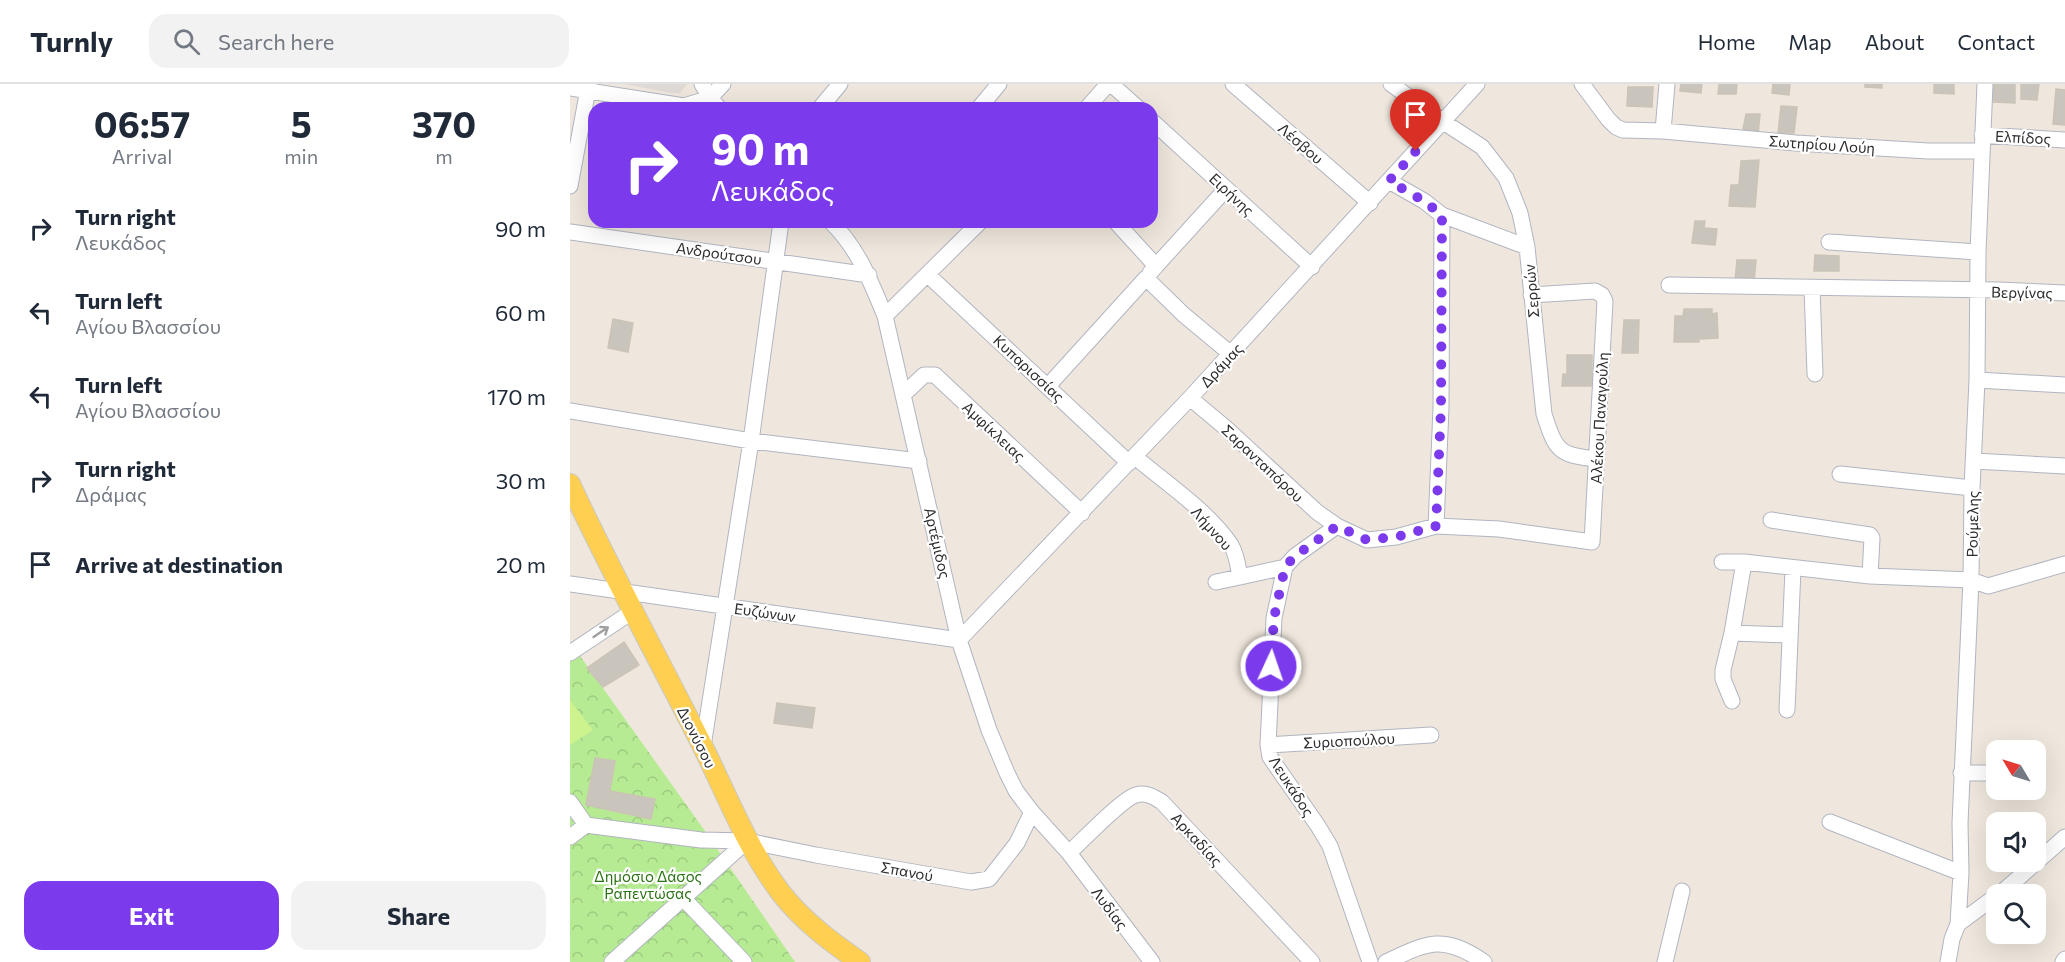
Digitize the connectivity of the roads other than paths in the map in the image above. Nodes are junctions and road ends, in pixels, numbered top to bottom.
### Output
1 (702, 84) edge
2 (723, 84) edge
3 (840, 84) edge
4 (999, 84) edge
5 (1110, 84) edge
6 (1233, 84) edge
7 (1391, 84) edge
8 (1477, 84) edge
9 (1582, 84) edge
10 (1666, 84) edge
11 (1985, 84) edge
12 (588, 87) edge
13 (570, 88) edge
14 (664, 102) edge
15 (714, 102) edge
16 (715, 102) edge
17 (825, 102) edge
18 (984, 102) edge
19 (1093, 102) edge
20 (1131, 102) edge
21 (1442, 121) junction
22 (1158, 127) edge
23 (1663, 131) junction
24 (1982, 135) junction
25 (2065, 140) edge
26 (1981, 151) junction
27 (1389, 181) junction
28 (570, 186) edge
29 (1226, 189) junction
30 (1370, 203) junction
31 (1442, 215) junction
32 (780, 228) edge
33 (836, 228) edge
34 (974, 228) edge
35 (1120, 228) edge
36 (570, 232) edge
37 (1829, 242) dead end
38 (1527, 248) junction
39 (1978, 252) junction
40 (775, 261) junction
41 (1312, 267) junction
42 (1151, 272) junction
43 (869, 275) junction
44 (928, 275) junction
45 (1669, 285) dead end
46 (1812, 288) junction
47 (1978, 291) junction
48 (2065, 293) edge
49 (1531, 295) junction
50 (885, 316) junction
51 (1231, 354) junction
52 (1815, 374) dead end
53 (1977, 380) junction
54 (2065, 385) edge
55 (1048, 386) junction
56 (904, 394) junction
57 (1190, 399) junction
58 (570, 411) edge
59 (752, 441) junction
60 (1598, 459) junction
61 (1132, 460) junction
62 (919, 461) junction
63 (1974, 461) junction
64 (2065, 466) edge
65 (1840, 474) dead end
66 (570, 484) edge
67 (1972, 488) junction
68 (1082, 513) junction
69 (1771, 520) dead end
70 (1337, 526) junction
71 (1436, 526) junction
72 (1722, 562) dead end
73 (1744, 562) junction
74 (2065, 564) edge
75 (1285, 567) junction
76 (1793, 569) junction
77 (1870, 576) junction
78 (1240, 577) junction
79 (1971, 580) junction
80 (1216, 582) dead end
81 (570, 584) edge
82 (622, 591) junction
83 (725, 606) junction
84 (633, 611) junction
85 (1732, 633) junction
86 (1790, 635) junction
87 (959, 640) junction
88 (570, 653) edge
89 (1732, 701) dead end
90 (1787, 710) dead end
91 (1431, 735) dead end
92 (1268, 745) junction
93 (703, 746) junction
94 (1961, 773) junction
95 (1986, 773) edge
96 (570, 802) edge
97 (1032, 812) junction
98 (1830, 822) dead end
99 (586, 825) junction
100 (570, 837) edge
101 (2065, 837) edge
102 (747, 841) junction
103 (1069, 854) junction
104 (1961, 873) junction
105 (2011, 884) edge
106 (1682, 891) dead end
107 (682, 897) junction
108 (1986, 904) edge
109 (1958, 924) junction
110 (612, 962) edge
111 (744, 962) edge
112 (860, 962) edge
113 (1152, 962) edge
114 (1312, 962) edge
115 (1370, 962) edge
116 (1386, 962) edge
117 (1484, 962) edge
118 (1665, 962) edge
119 (1948, 962) edge

1 - 15 street
2 - 16 street
3 - 17 street
4 - 18 street
5 - 19 street
5 - 20 street
6 - 30 street, Λέσβου
7 - 21 street, Σερρών
8 - 21 street, Δράμας
9 - 23 street, Σωτηρίου Λούη
10 - 23 street
11 - 24 street, Ρούμελης
12 - 13 street
12 - 14 street
12 - 28 street
21 - 27 street, Δράμας
21 - 38 street, Σερρών
22 - 29 street, Ειρήνης
23 - 26 street, Σωτηρίου Λούη
24 - 25 street, Ελπίδος
24 - 26 street, Ρούμελης
26 - 39 street, Ρούμελης
27 - 30 street, Δράμας
27 - 31 street
29 - 41 street, Ειρήνης
29 - 42 street
30 - 41 street, Δράμας
31 - 38 street
31 - 71 street
32 - 40 street
33 - 43 street, Αρτέμιδος
34 - 44 street
35 - 42 street
36 - 40 street, Ανδρούτσου
37 - 39 street
38 - 49 street, Σερρών
39 - 47 street, Ρούμελης
40 - 43 street, Ανδρούτσου
40 - 59 street
41 - 51 street, Δράμας
42 - 51 street
42 - 55 street
43 - 50 street, Αρτέμιδος
44 - 50 street
44 - 55 street, Κυπαρισσίας
45 - 46 street, Βεργίνας
46 - 47 street, Βεργίνας
46 - 52 street
47 - 48 street, Βεργίνας
47 - 53 street, Ρούμελης
49 - 60 street, Σερρών
49 - 60 street, Αλέκου Παναγούλη
50 - 56 street, Αρτέμιδος
51 - 57 street, Δράμας
53 - 54 street
53 - 63 street, Ρούμελης
55 - 61 street, Κυπαρισσίας
56 - 62 street, Αρτέμιδος
56 - 68 street, Αμφίκλειας
57 - 61 street, Δράμας
57 - 70 street, Σαρανταπόρου
58 - 59 street
59 - 62 street
59 - 83 street
60 - 71 street, Αλέκου Παναγούλη
61 - 68 street, Δράμας
61 - 78 street, Λήμνου
62 - 87 street, Αρτέμιδος
63 - 64 street
63 - 67 street, Ρούμελης
65 - 67 street
66 - 82 main road, Διονύσου
67 - 79 street, Ρούμελης
68 - 87 street, Δράμας
69 - 77 street
70 - 71 street
70 - 75 street
72 - 73 street
73 - 76 street
73 - 85 street
74 - 79 street
75 - 78 street
75 - 92 street, Λευκάδος
76 - 77 street
76 - 86 street
77 - 79 street
78 - 80 street
79 - 94 street, Ρούμελης
81 - 82 street, Ευζώνων
82 - 83 street, Ευζώνων
82 - 84 main road, Διονύσου
83 - 87 street, Ευζώνων
83 - 93 street
88 -> 84 street
84 - 93 main road, Διονύσου
85 - 86 street
85 - 89 street
86 - 90 street
87 - 97 street, Αρτέμιδος
91 - 92 street, Συριοπούλου
92 - 115 street, Λευκάδος
93 - 102 main road, Διονύσου
94 - 95 street
94 - 104 street, Ρούμελης
96 - 99 street
97 - 102 street, Σπανού
97 - 103 street, Αρτέμιδος
98 - 104 street
99 - 100 street
99 - 102 street, Σπανού
101 - 105 street
102 - 107 street
102 - 112 main road, Διονύσου
103 - 113 street, Λυδίας
103 - 114 street, Αρκαδίας
104 - 109 street, Ρούμελης
106 - 118 street
107 - 110 street
107 - 111 street
108 - 109 street
109 - 119 street, Ρούμελης
116 - 117 street

